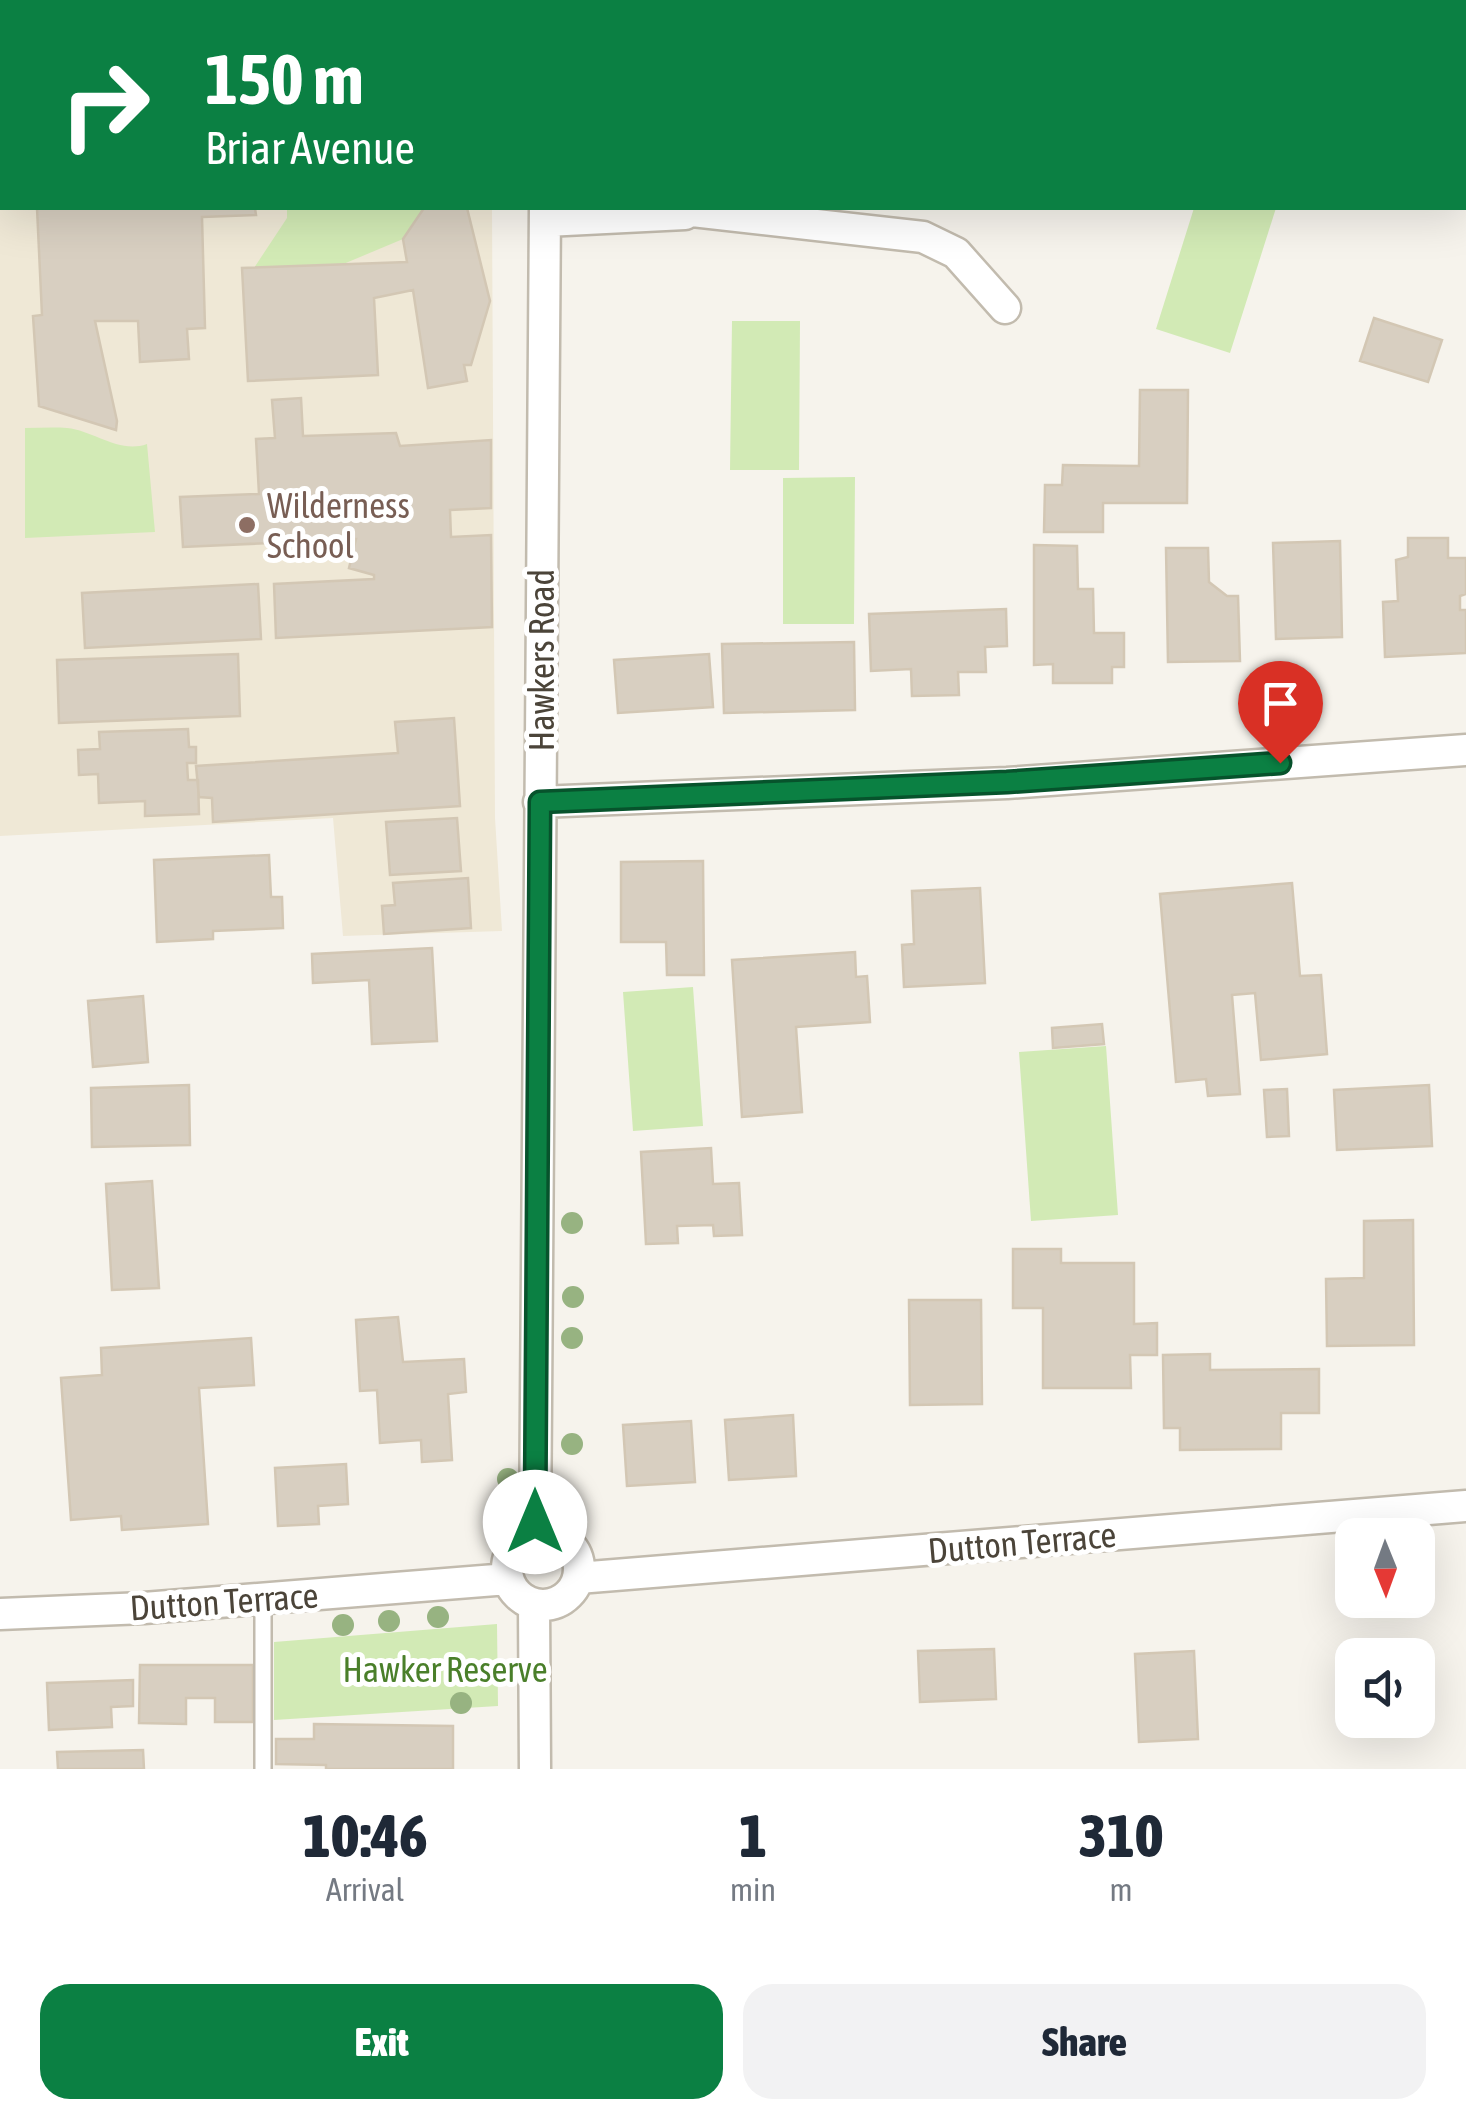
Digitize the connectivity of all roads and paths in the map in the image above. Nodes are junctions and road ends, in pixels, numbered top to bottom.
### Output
1 (684, 210) edge
2 (703, 212) junction
3 (545, 214) edge
4 (1005, 308) dead end
5 (1466, 750) edge
6 (540, 802) junction
7 (1466, 1506) edge
8 (535, 1533) junction
9 (578, 1578) junction
10 (508, 1579) junction
11 (263, 1598) junction
12 (534, 1604) junction
13 (0, 1614) edge
14 (263, 1769) edge
15 (535, 1769) edge

1 - 2 street
2 - 3 street
2 - 4 street
3 - 6 street, Hawkers Road
5 - 6 street
6 - 8 street, Hawkers Road
7 - 9 street, Dutton Terrace
8 - 9 street
8 - 10 street
9 - 12 street
10 - 11 street, Dutton Terrace
10 - 12 street
11 - 13 street, Dutton Terrace
11 - 14 lane
12 - 15 street

